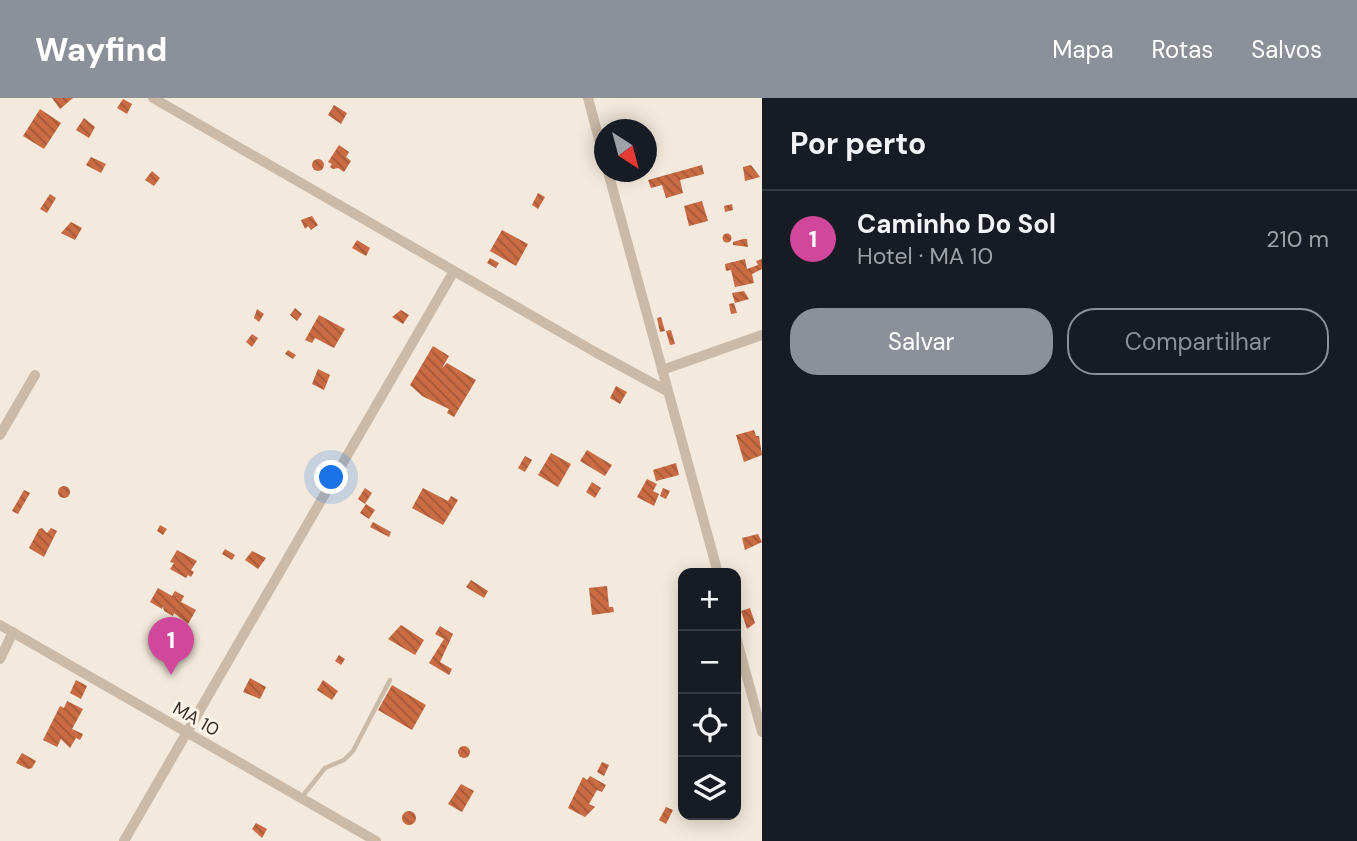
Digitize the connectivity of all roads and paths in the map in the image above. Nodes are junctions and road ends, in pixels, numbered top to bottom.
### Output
1 (153, 98) edge
2 (588, 98) edge
3 (594, 120) edge
4 (611, 182) edge
5 (454, 271) junction
6 (762, 335) edge
7 (662, 370) junction
8 (35, 375) dead end
9 (667, 391) junction
10 (0, 435) edge
11 (717, 568) edge
12 (0, 625) edge
13 (13, 632) junction
14 (741, 655) edge
15 (0, 659) edge
16 (390, 680) dead end
17 (186, 732) junction
18 (762, 732) edge
19 (301, 798) junction
20 (124, 841) edge
21 (376, 841) edge

1 - 5 street
2 - 3 street
4 - 7 street
5 - 9 street
5 - 17 street
6 - 7 street
7 - 9 street
8 - 10 street
9 - 11 street
12 - 13 street, MA 10
13 - 15 street
13 - 17 street, MA 10
14 - 18 street
16 - 19 lane
17 - 19 street, MA 10
17 - 20 street
19 - 21 street, MA 10

